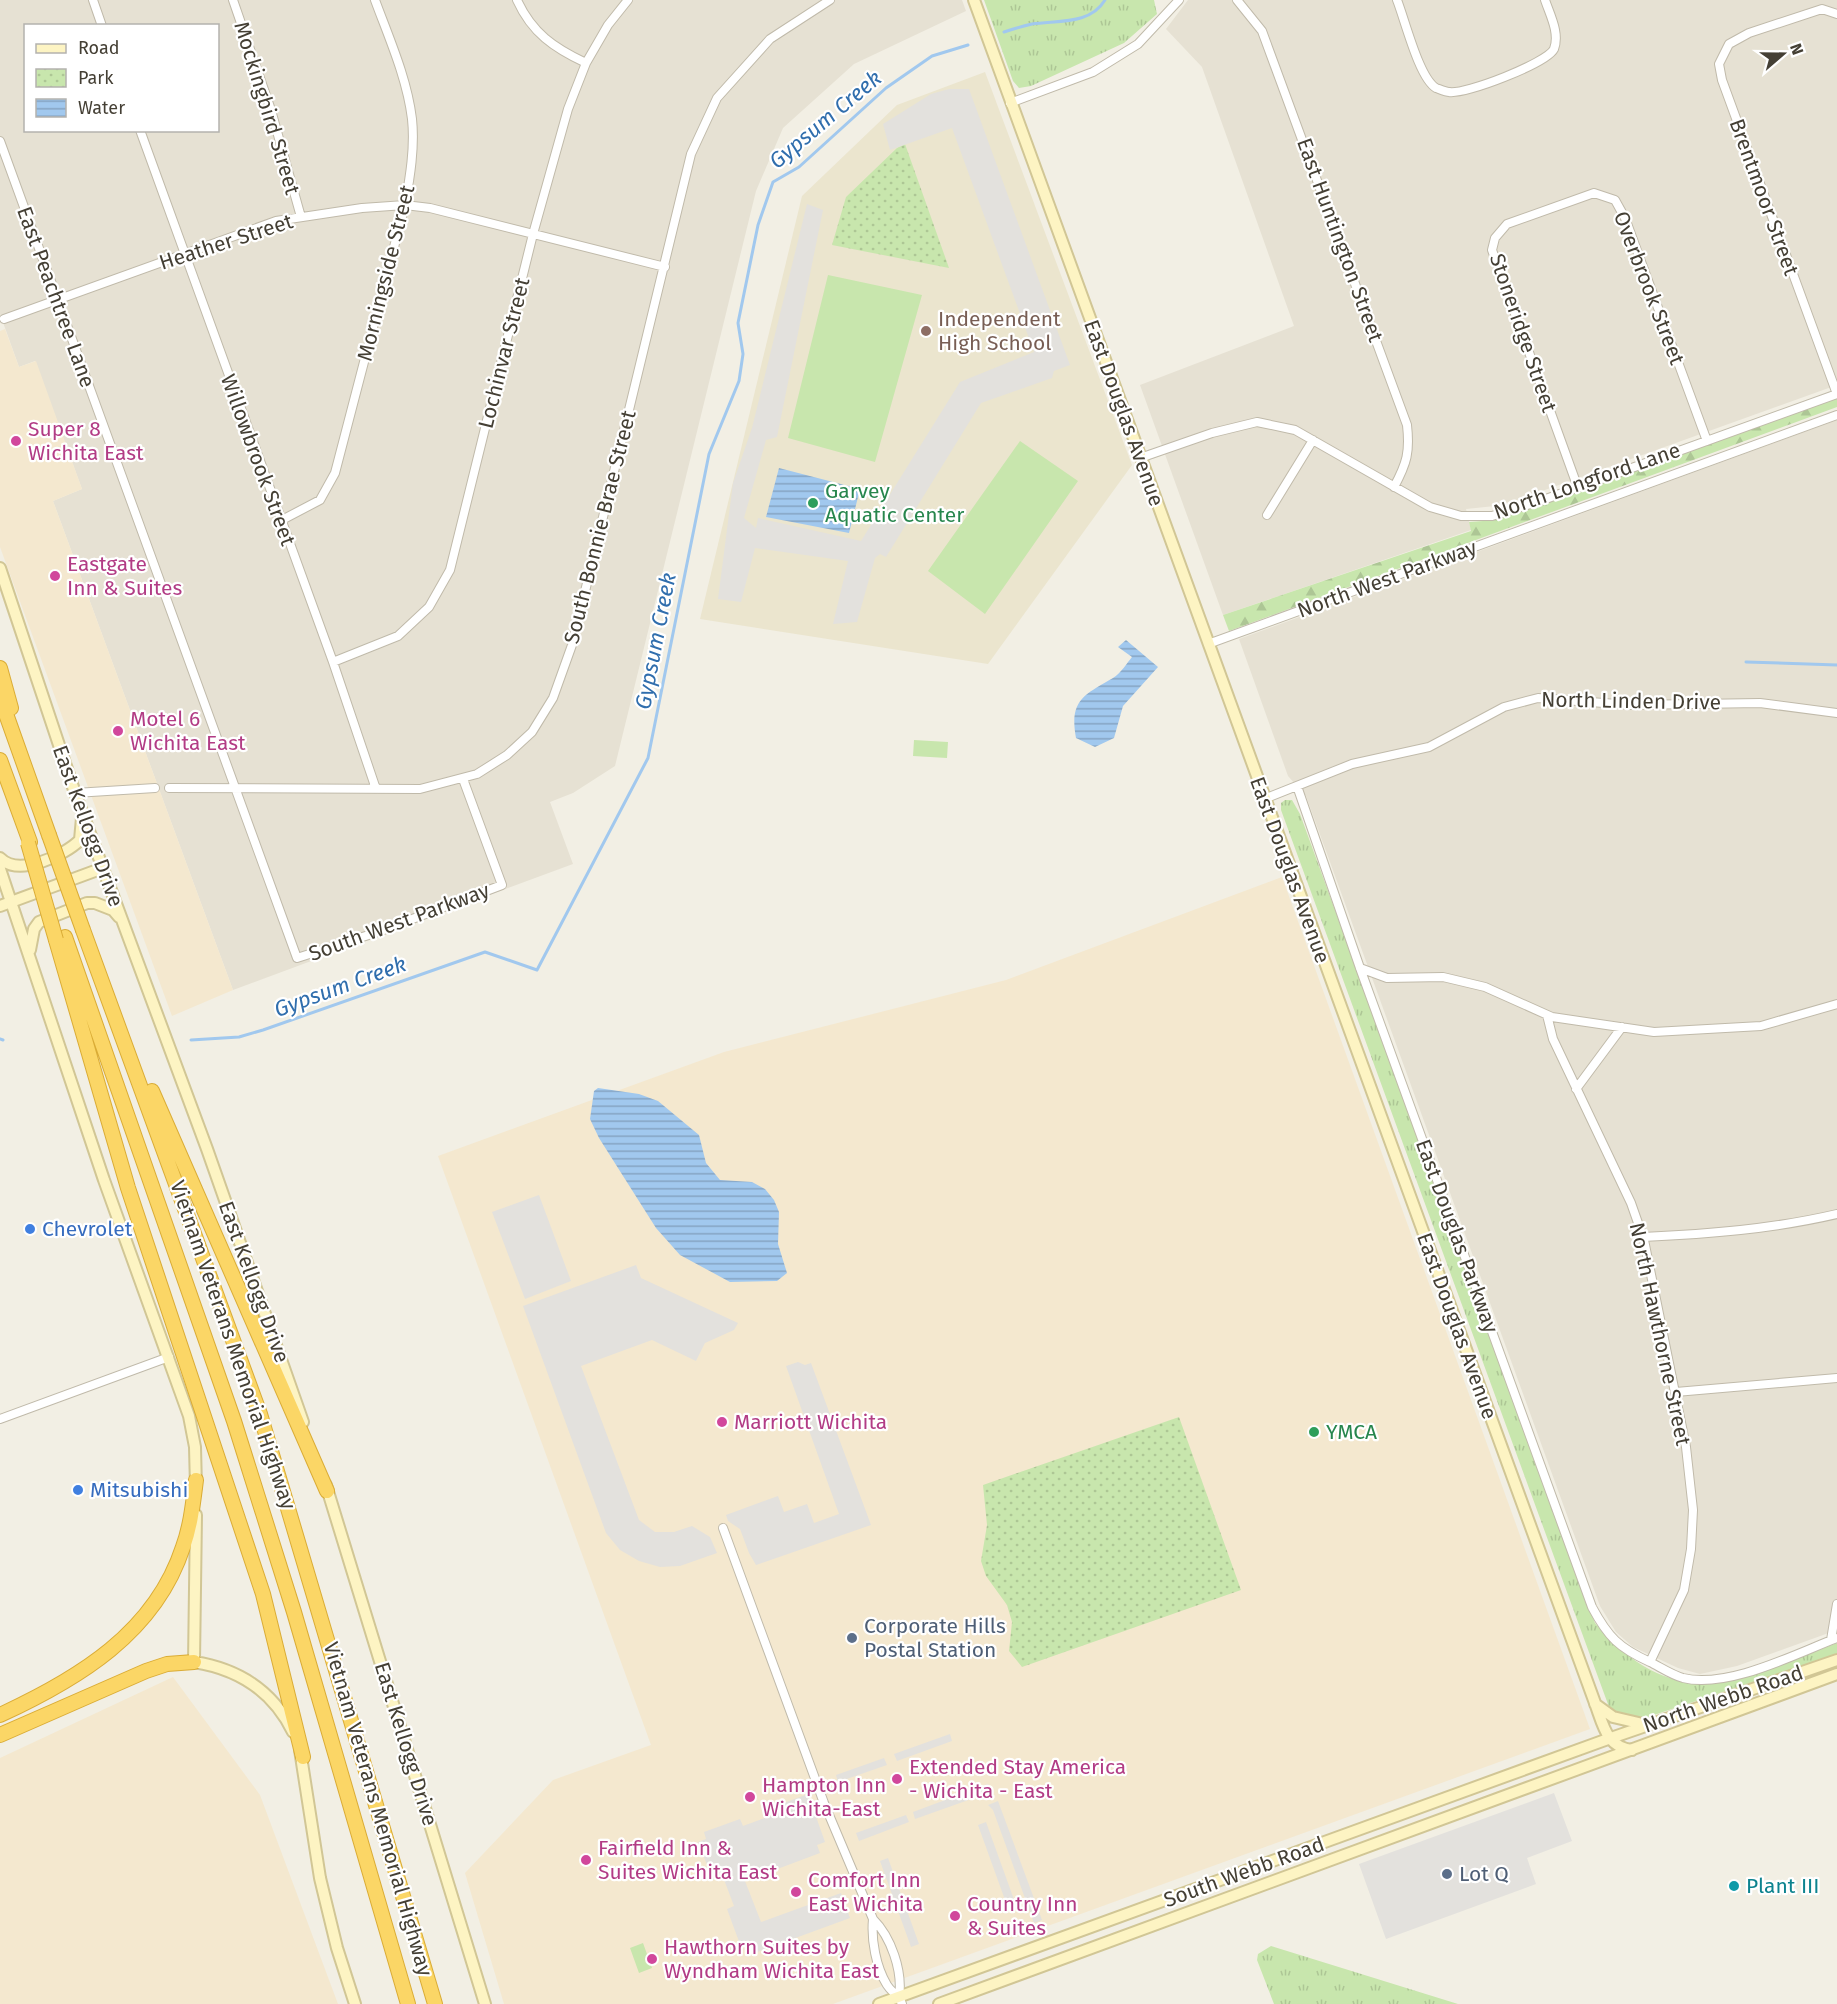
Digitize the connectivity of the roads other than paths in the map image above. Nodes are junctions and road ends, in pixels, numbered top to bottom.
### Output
1 (93, 0) edge
2 (233, 0) edge
3 (375, 0) edge
4 (516, 0) edge
5 (628, 0) edge
6 (830, 0) edge
7 (974, 0) edge
8 (1179, 0) edge
9 (1237, 0) edge
10 (1397, 0) edge
11 (1545, 0) edge
12 (1837, 14) edge
13 (101, 24) edge
14 (586, 63) junction
15 (1010, 103) junction
16 (141, 132) edge
17 (0, 141) edge
18 (405, 205) junction
19 (1549, 207) joint
20 (301, 217) junction
21 (533, 234) junction
22 (184, 254) junction
23 (664, 267) junction
24 (57, 299) junction
25 (4, 319) dead end
26 (1837, 394) edge
27 (1837, 415) edge
28 (1313, 440) junction
29 (1707, 441) junction
30 (1140, 458) junction
31 (1394, 487) junction
32 (1578, 488) junction
33 (1267, 515) dead end
34 (280, 521) junction
35 (0, 568) edge
36 (1208, 644) junction
37 (333, 662) junction
38 (0, 668) edge
39 (0, 697) edge
40 (1837, 713) edge
41 (0, 760) edge
42 (463, 779) junction
43 (1297, 786) junction
44 (156, 788) dead end
45 (169, 788) dead end
46 (376, 789) junction
47 (236, 790) junction
48 (34, 791) junction
49 (75, 793) junction
50 (1264, 799) junction
51 (81, 811) junction
52 (0, 858) edge
53 (103, 868) junction
54 (0, 869) edge
55 (12, 901) junction
56 (0, 906) edge
57 (122, 920) junction
58 (60, 939) junction
59 (30, 954) junction
60 (297, 958) joint
61 (94, 960) junction
62 (1360, 968) junction
63 (1837, 1004) edge
64 (1547, 1015) junction
65 (1622, 1027) junction
66 (1576, 1089) junction
67 (1837, 1214) edge
68 (1643, 1237) junction
69 (169, 1357) junction
70 (1837, 1378) edge
71 (1676, 1392) junction
72 (0, 1419) edge
73 (196, 1480) junction
74 (327, 1491) junction
75 (723, 1528) dead end
76 (1837, 1604) edge
77 (1834, 1639) edge
78 (1837, 1660) edge
79 (194, 1662) junction
80 (1650, 1662) junction
81 (1837, 1674) edge
82 (1595, 1703) junction
83 (0, 1715) edge
84 (1649, 1725) junction
85 (0, 1735) edge
86 (1608, 1739) junction
87 (1632, 1750) junction
88 (303, 1757) junction
89 (1588, 1766) junction
90 (1277, 1860) junction
91 (1283, 1878) junction
92 (873, 1919) junction
93 (901, 2000) edge
94 (356, 2004) edge
95 (408, 2004) edge
96 (435, 2004) edge
97 (485, 2004) edge
98 (879, 2004) edge
99 (939, 2004) edge

1 - 13 street
2 - 20 street, Mockingbird Street
3 - 18 street, Morningside Street
4 - 14 street
5 - 14 street, Lochinvar Street
6 - 23 street, South Bonnie Brae Street
7 - 15 main road, East Douglas Avenue
8 - 15 street
9 - 31 street, East Huntington Street
10 - 11 street
12 - 26 street, Brentmoor Street
14 - 21 street, Lochinvar Street
15 - 30 main road, East Douglas Avenue
16 - 22 street, Willowbrook Street
17 - 24 street, East Peachtree Lane
18 - 20 street, Heather Street
18 - 21 street, Heather Street
18 - 34 street, Morningside Street
19 - 29 street, Overbrook Street
19 - 32 street, Stoneridge Street
20 - 22 street, Heather Street
21 - 23 street, Heather Street
21 - 37 street, Lochinvar Street
22 - 24 street, Heather Street
22 - 34 street, Willowbrook Street
23 - 42 street, South Bonnie Brae Street
24 - 25 street, Heather Street
24 - 47 street, East Peachtree Lane
26 - 29 street, North Longford Lane
27 - 36 street, North West Parkway
28 - 30 street, North Longford Lane
28 - 31 street, North Longford Lane
28 - 33 street
29 - 32 street, North Longford Lane
30 - 36 main road, East Douglas Avenue
31 - 32 street, North Longford Lane
34 - 37 street, Willowbrook Street
35 - 49 main road, East Kellogg Drive
36 - 50 main road, East Douglas Avenue
37 - 46 street, Willowbrook Street
38 - 48 highway
39 - 48 highway, Vietnam Veterans Memorial Highway
40 - 43 street, North Linden Drive
41 - 58 highway, Vietnam Veterans Memorial Highway, bridge
42 - 46 street, South Bonnie Brae Street
42 - 60 street, South West Parkway
43 - 50 street, North Linden Drive
43 - 62 street, East Douglas Parkway
44 - 49 street
45 - 47 street, South Bonnie Brae Street
46 - 47 street, South Bonnie Brae Street
47 - 60 street, East Peachtree Lane
48 - 61 highway, Vietnam Veterans Memorial Highway, bridge
49 - 51 main road, East Kellogg Drive
50 - 82 main road, East Douglas Avenue
51 - 52 main road
51 - 53 main road, East Kellogg Drive
53 - 55 main road
53 - 57 main road, East Kellogg Drive
54 - 55 main road
55 - 56 main road
55 - 59 main road
57 - 59 main road
57 - 74 main road, East Kellogg Drive
58 - 88 highway
58 - 95 highway, Vietnam Veterans Memorial Highway
59 - 69 main road
61 - 74 highway
61 - 96 highway, Vietnam Veterans Memorial Highway
62 - 64 street
62 - 80 street, East Douglas Parkway
63 - 65 street
64 - 65 street
64 - 66 street, North Hawthorne Street
65 - 66 street
66 - 68 street, North Hawthorne Street
67 - 68 street
68 - 71 street, North Hawthorne Street
69 - 72 street
69 - 73 main road
70 - 71 street
71 - 80 street, North Hawthorne Street
73 - 79 main road
73 - 83 highway
74 - 97 main road, East Kellogg Drive
75 - 92 street
76 - 77 street
77 - 80 street, East Douglas Parkway
78 - 84 main road, North Webb Road
79 - 85 highway
79 - 88 main road
81 - 87 main road, North Webb Road
82 - 84 main road
82 - 86 main road, East Douglas Avenue
84 - 86 main road, North Webb Road
86 - 87 main road
86 - 89 main road
86 - 90 main road, South Webb Road
87 - 89 main road, South Webb Road
88 - 94 main road
89 - 91 main road, South Webb Road
90 - 91 main road
90 - 93 main road, South Webb Road
91 - 99 main road, South Webb Road
92 - 93 street
92 - 93 street
93 - 98 main road, South Webb Road

